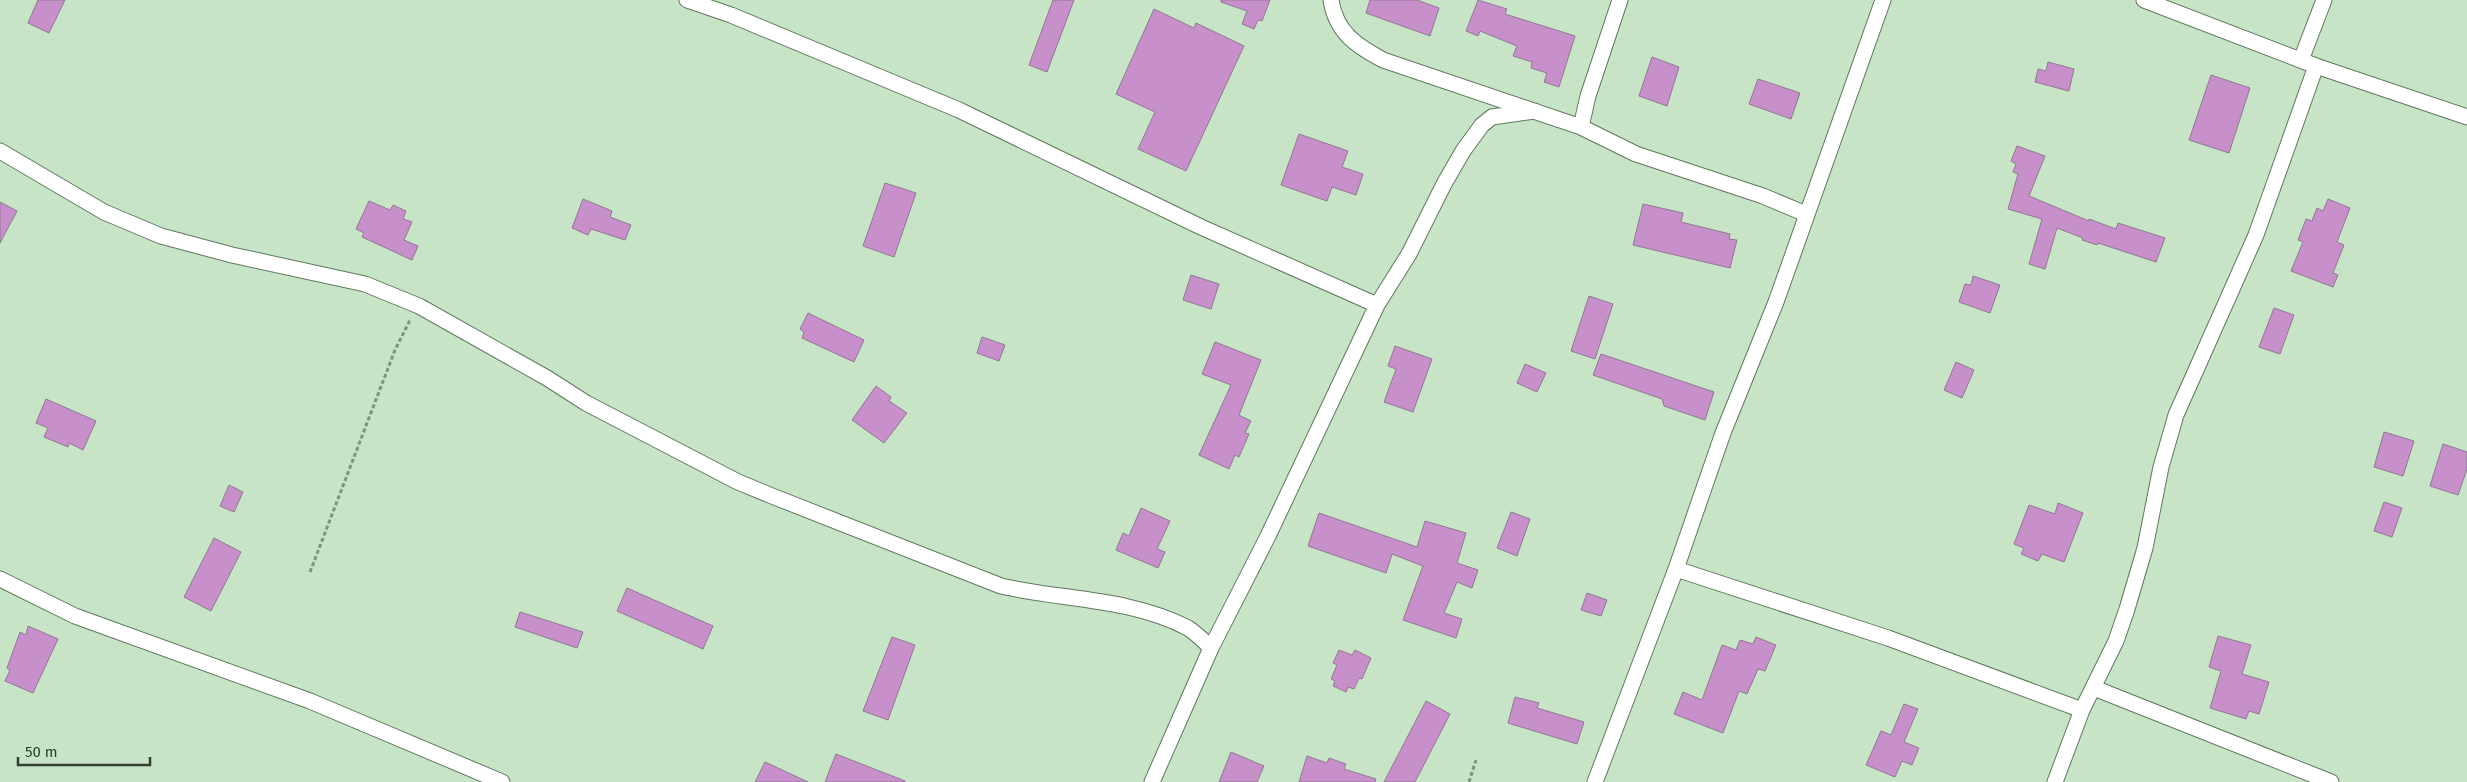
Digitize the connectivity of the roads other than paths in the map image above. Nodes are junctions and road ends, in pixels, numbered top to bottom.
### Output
1 (687, 0) edge
2 (1331, 0) edge
3 (1620, 0) edge
4 (1883, 0) edge
5 (2144, 0) edge
6 (2324, 0) edge
7 (2301, 60) junction
8 (2316, 66) junction
9 (1536, 111) junction
10 (2467, 118) edge
11 (1581, 127) junction
12 (0, 151) edge
13 (1806, 214) junction
14 (1377, 305) junction
15 (1676, 569) junction
16 (0, 579) edge
17 (1211, 648) junction
18 (2094, 688) junction
19 (2082, 710) junction
20 (502, 782) edge
21 (1152, 782) edge
22 (1595, 782) edge
23 (2055, 782) edge
24 (2331, 782) edge

1 - 14 street
2 - 9 street
3 - 11 street
4 - 13 street
5 - 7 street
6 - 7 street
7 - 8 street
8 - 10 street
8 - 18 street
9 - 11 street
9 - 14 street
11 - 13 street
12 - 17 street
13 - 15 street
14 - 17 street
15 - 19 street
15 - 22 street
16 - 20 street
17 - 21 street
18 - 19 street
18 - 24 street
19 - 23 street

